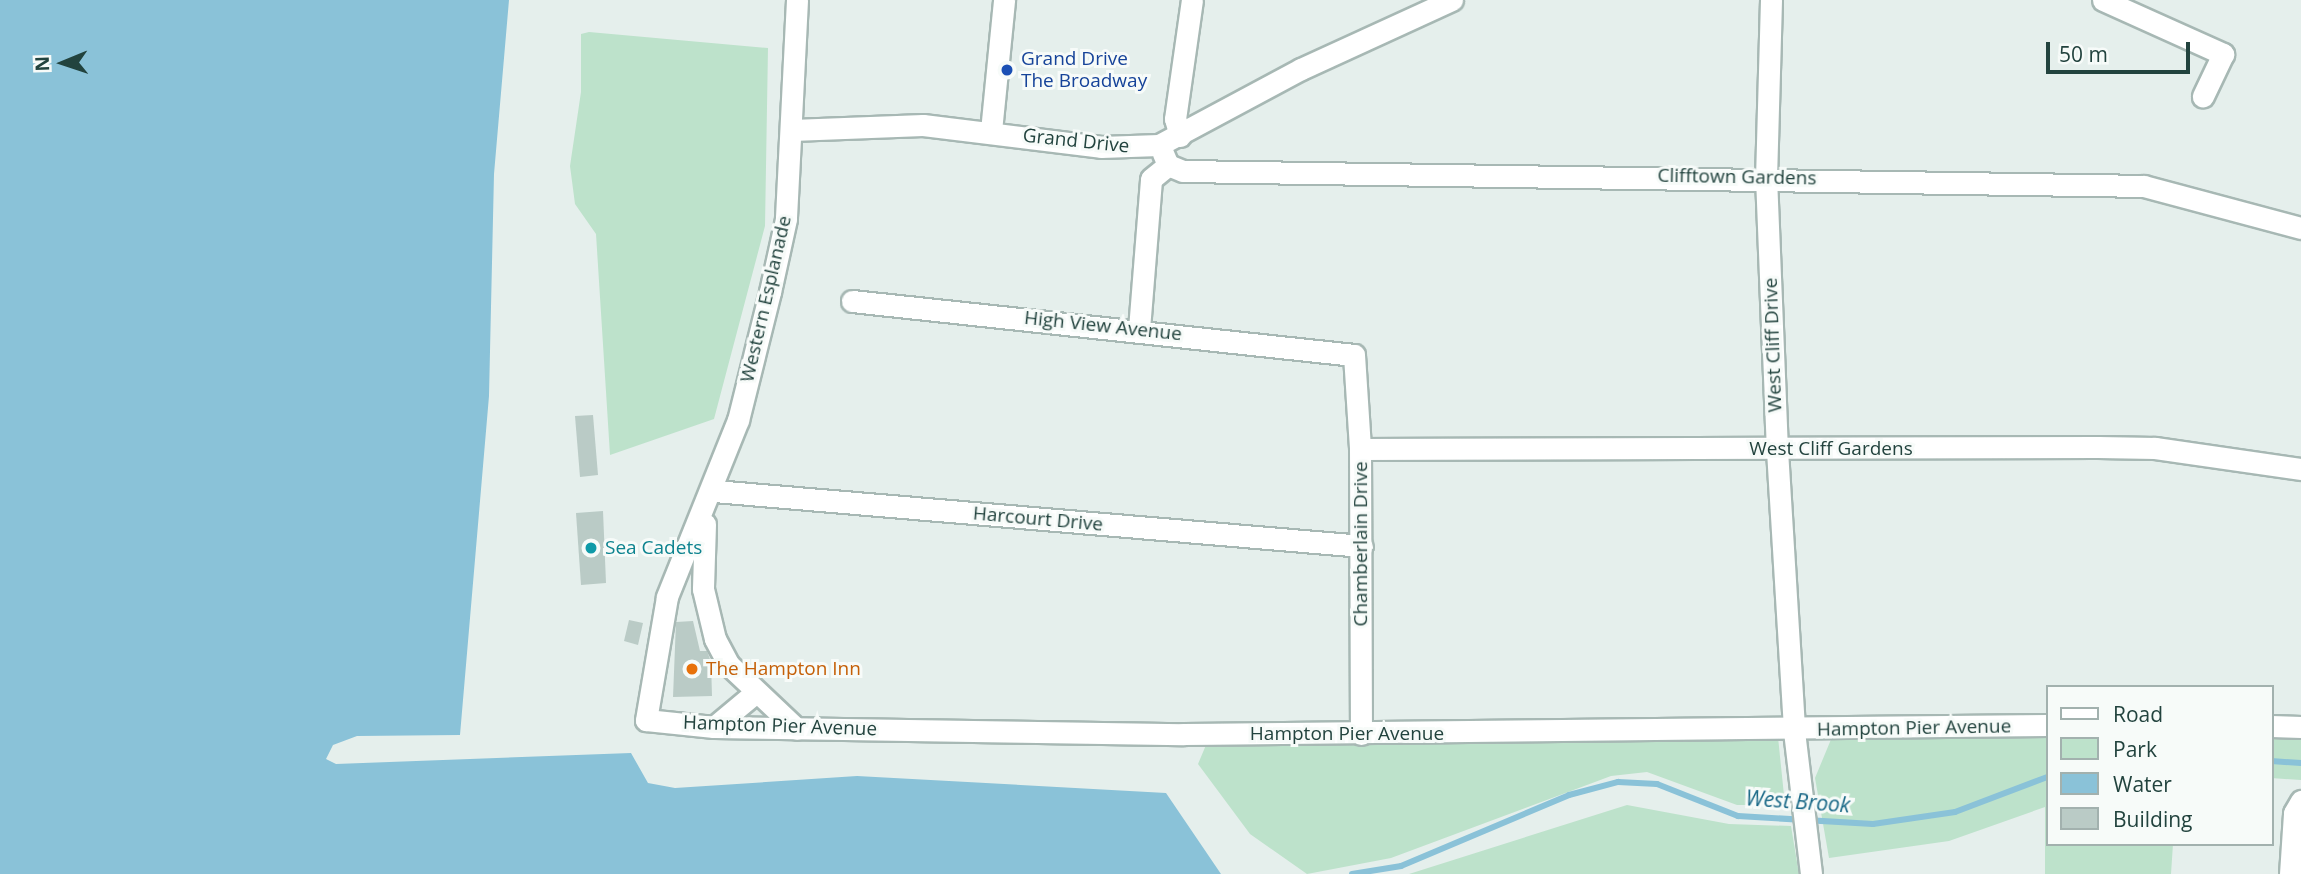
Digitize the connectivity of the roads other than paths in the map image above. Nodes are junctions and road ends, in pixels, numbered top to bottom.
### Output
1 (797, 0) edge
2 (1004, 0) edge
3 (1192, 0) edge
4 (1452, 0) edge
5 (1772, 0) edge
6 (2103, 0) edge
7 (1434, 6) edge
8 (2203, 96) dead end
9 (792, 130) junction
10 (991, 131) junction
11 (1180, 136) junction
12 (1159, 145) junction
13 (1168, 165) junction
14 (1766, 177) junction
15 (2301, 228) edge
16 (852, 301) dead end
17 (1139, 329) junction
18 (1354, 355) joint
19 (1360, 449) junction
20 (1777, 450) junction
21 (2301, 469) edge
22 (710, 499) junction
23 (1362, 546) junction
24 (667, 597) junction
25 (705, 598) junction
26 (755, 693) junction
27 (646, 720) joint
28 (2046, 725) edge
29 (2273, 726) edge
30 (715, 727) junction
31 (2301, 727) edge
32 (797, 729) junction
33 (1794, 731) junction
34 (1361, 734) junction
35 (2301, 801) edge
36 (1811, 874) edge
37 (2290, 874) edge

1 - 9 street, Western Esplanade
2 - 10 street
3 - 11 street
4 - 7 street, Grand Drive
5 - 14 street, West Cliff Drive
6 - 8 street
7 - 11 street, Grand Drive
9 - 10 street, Grand Drive
9 - 22 street, Western Esplanade
10 - 12 street, Grand Drive
11 - 12 street, Grand Drive
12 - 13 street
13 - 14 street, Clifftown Gardens
13 - 17 street
14 - 15 street, Clifftown Gardens
14 - 20 street, West Cliff Drive
16 - 17 street, High View Avenue
17 - 18 street, High View Avenue
18 - 19 street, Chamberlain Drive
19 - 20 street, West Cliff Gardens
19 - 23 street, Chamberlain Drive
20 - 21 street, West Cliff Gardens
20 - 33 street, West Cliff Drive
22 - 23 street, Harcourt Drive
22 - 24 street, Western Esplanade
22 - 25 street, Western Esplanade
23 - 34 street, Chamberlain Drive
24 - 25 street
24 - 27 street, Western Esplanade
25 - 26 street, Western Esplanade
26 - 30 street
26 - 32 street, Western Esplanade
27 - 30 street, Hampton Pier Avenue
28 - 33 street, Hampton Pier Avenue
29 - 31 street
30 - 32 street, Hampton Pier Avenue
32 - 34 street, Hampton Pier Avenue
33 - 34 street, Hampton Pier Avenue
33 - 36 street, West Cliff Drive
35 - 37 street

